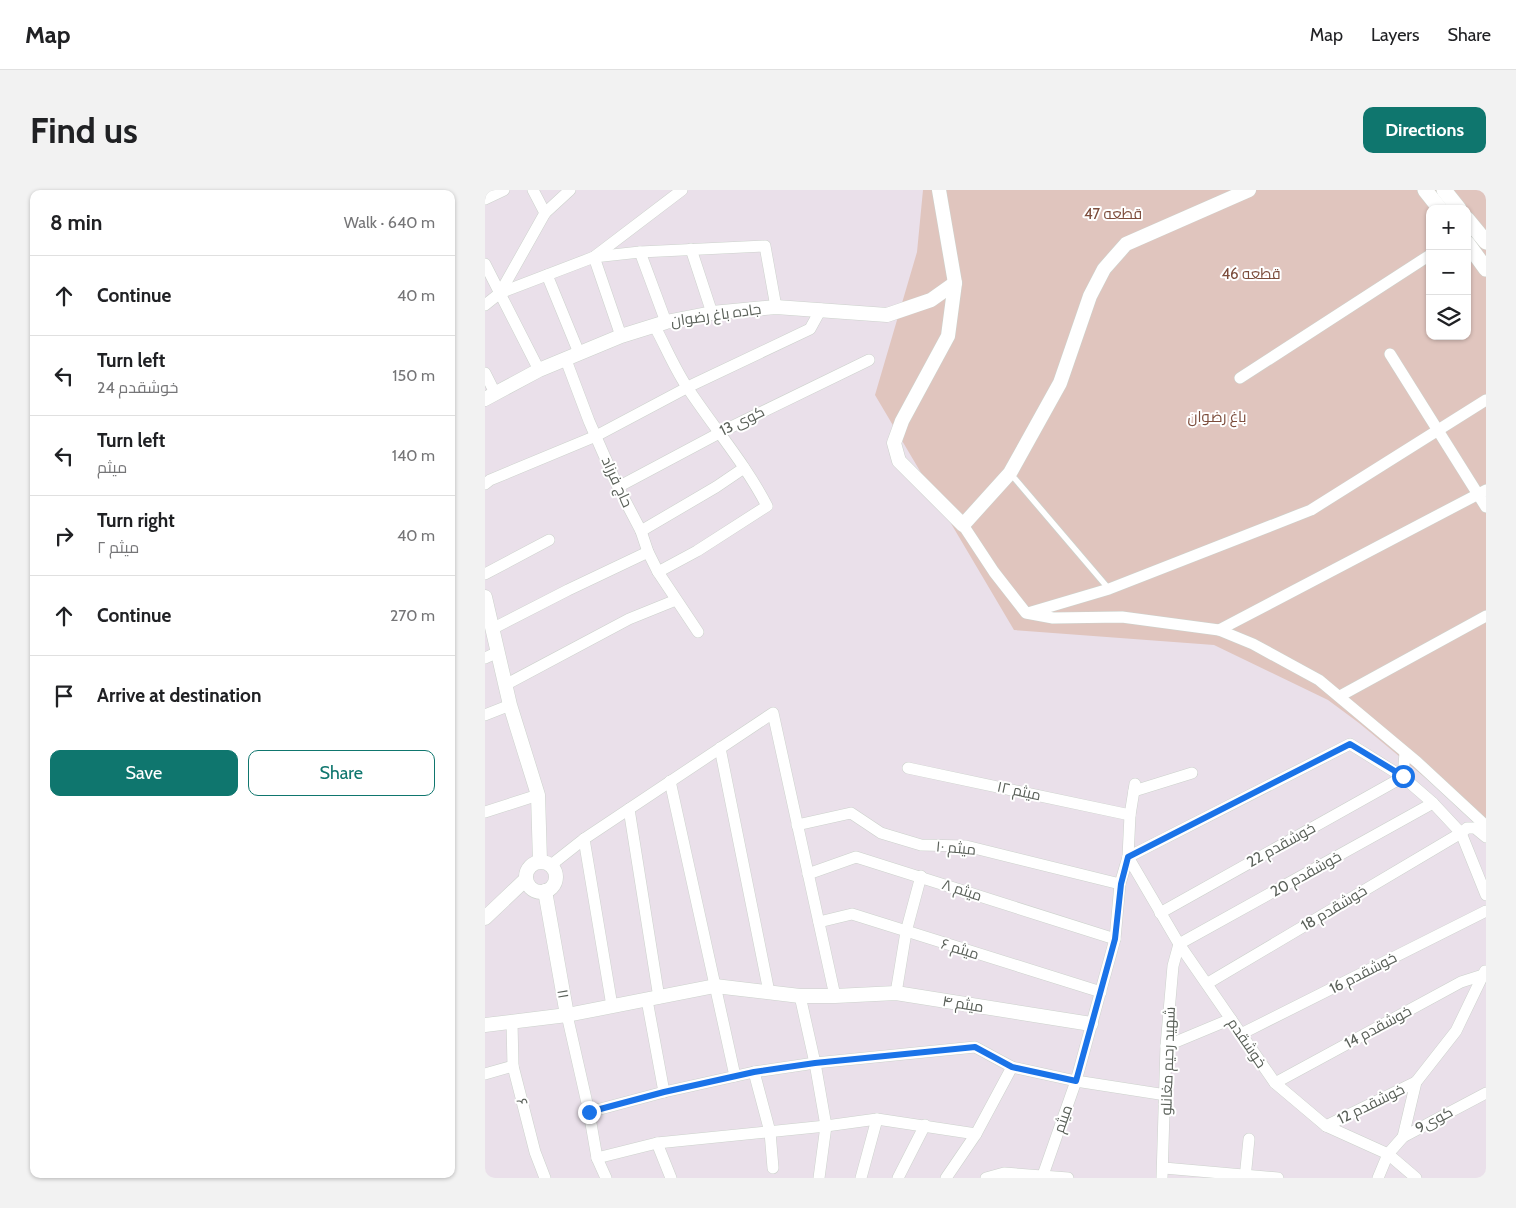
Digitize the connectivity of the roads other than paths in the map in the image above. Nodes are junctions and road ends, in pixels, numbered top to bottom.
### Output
1 (504, 190) edge
2 (533, 190) edge
3 (570, 190) edge
4 (682, 190) edge
5 (939, 190) edge
6 (1249, 190) edge
7 (1425, 190) edge
8 (1444, 190) edge
9 (485, 200) edge
10 (1437, 205) edge
11 (1456, 205) edge
12 (545, 213) junction
13 (1471, 224) edge
14 (1486, 242) edge
15 (1471, 248) edge
16 (691, 249) junction
17 (640, 252) junction
18 (593, 257) junction
19 (1426, 258) edge
20 (485, 264) edge
21 (1486, 269) edge
22 (547, 275) junction
23 (955, 283) junction
24 (500, 293) junction
25 (485, 305) edge
26 (775, 307) junction
27 (821, 309) junction
28 (712, 313) junction
29 (660, 324) junction
30 (621, 336) junction
31 (579, 353) junction
32 (1390, 354) dead end
33 (566, 360) junction
34 (869, 360) dead end
35 (539, 370) junction
36 (485, 373) edge
37 (1240, 378) dead end
38 (687, 388) junction
39 (490, 396) edge
40 (1486, 400) edge
41 (1439, 430) junction
42 (718, 433) junction
43 (596, 436) junction
44 (744, 468) junction
45 (1010, 473) junction
46 (485, 484) edge
47 (618, 487) junction
48 (1482, 492) edge
49 (1486, 506) edge
50 (963, 525) junction
51 (641, 531) junction
52 (549, 540) dead end
53 (648, 552) junction
54 (658, 572) junction
55 (485, 574) edge
56 (1109, 589) junction
57 (485, 597) edge
58 (676, 600) junction
59 (1026, 613) junction
60 (1486, 616) edge
61 (493, 629) junction
62 (1219, 630) junction
63 (698, 632) dead end
64 (491, 655) edge
65 (505, 685) junction
66 (1340, 696) junction
67 (510, 705) junction
68 (485, 715) edge
69 (720, 748) junction
70 (1405, 752) junction
71 (908, 768) dead end
72 (1191, 773) dead end
73 (1403, 776) junction
74 (670, 782) junction
75 (538, 795) junction
76 (1433, 802) junction
77 (629, 809) junction
78 (485, 812) edge
79 (1130, 815) junction
80 (797, 825) junction
81 (1486, 826) edge
82 (1461, 833) junction
83 (1486, 837) edge
84 (584, 839) junction
85 (1128, 857) junction
86 (545, 863) junction
87 (808, 874) junction
88 (921, 876) junction
89 (526, 879) junction
90 (1121, 884) junction
91 (545, 891) junction
92 (1486, 895) edge
93 (1486, 911) edge
94 (1160, 913) junction
95 (485, 918) edge
96 (819, 922) junction
97 (906, 932) junction
98 (1115, 939) junction
99 (1179, 944) junction
100 (1485, 972) edge
101 (1207, 983) junction
102 (715, 986) junction
103 (769, 992) junction
104 (1101, 992) junction
105 (896, 993) junction
106 (799, 996) junction
107 (835, 996) junction
108 (653, 999) junction
109 (612, 1006) junction
110 (567, 1014) junction
111 (1231, 1019) junction
112 (512, 1023) junction
113 (1091, 1024) junction
114 (485, 1025) edge
115 (1241, 1034) junction
116 (1166, 1046) junction
117 (815, 1063) junction
118 (513, 1066) junction
119 (1012, 1067) junction
120 (754, 1072) junction
121 (485, 1074) edge
122 (735, 1076) junction
123 (1076, 1081) junction
124 (1416, 1082) junction
125 (1275, 1083) junction
126 (664, 1092) junction
127 (1486, 1093) edge
128 (1166, 1095) junction
129 (589, 1112) junction
130 (877, 1119) junction
131 (925, 1125) junction
132 (826, 1126) junction
133 (1326, 1126) junction
134 (770, 1132) junction
135 (976, 1134) junction
136 (1403, 1137) junction
137 (1249, 1139) dead end
138 (657, 1143) junction
139 (1387, 1154) junction
140 (597, 1158) junction
141 (773, 1168) dead end
142 (1163, 1173) edge
143 (1043, 1175) junction
144 (1005, 1176) edge
145 (1245, 1177) edge
146 (545, 1178) edge
147 (606, 1178) edge
148 (671, 1178) edge
149 (819, 1178) edge
150 (861, 1178) edge
151 (898, 1178) edge
152 (946, 1178) edge
153 (985, 1178) edge
154 (1067, 1178) edge
155 (1278, 1178) edge
156 (1378, 1178) edge
157 (1416, 1178) edge

1 - 9 street
2 - 12 street
3 - 12 street
4 - 18 street
5 - 23 street
6 - 45 street
7 - 10 main road
8 - 11 main road
12 - 24 street
13 - 14 main road
15 - 21 main road
16 - 17 street
16 - 26 street
16 - 28 street
17 - 18 street
17 - 29 street
18 - 22 street
18 - 30 street
19 - 37 street
20 - 24 street
22 - 24 street
22 - 31 street
23 - 27 street, جاده باغ رضوان
23 - 50 street
24 - 25 street
24 - 35 street
26 - 27 street, جاده باغ رضوان
26 - 28 street, جاده باغ رضوان
27 - 38 street
28 - 29 street, جاده باغ رضوان
29 - 30 street, جاده باغ رضوان
29 - 38 street
30 - 31 street, جاده باغ رضوان
31 - 33 street, جاده باغ رضوان
32 - 41 street
33 - 35 street, جاده باغ رضوان
33 - 43 street, حاج فرزاد
34 - 42 street, کوی 13
35 - 39 street, جاده باغ رضوان
36 - 39 street
38 - 42 street
38 - 43 street
40 - 41 street
41 - 48 street
41 - 56 street
42 - 44 street
42 - 47 street, کوی 13
43 - 46 street
43 - 47 street, حاج فرزاد
44 - 51 street
44 - 54 street
45 - 50 street
45 - 56 lane
47 - 51 street, حاج فرزاد
48 - 49 street
48 - 62 street
50 - 59 street
51 - 53 street, حاج فرزاد
52 - 55 street
53 - 54 street, حاج فرزاد
53 - 61 street
54 - 58 street, حاج فرزاد
56 - 59 street
57 - 61 street
58 - 63 street, حاج فرزاد
58 - 65 street
59 - 62 street
60 - 66 street
61 - 64 street
62 - 66 street
64 - 65 street
65 - 67 street
66 - 70 street
67 - 68 street
67 - 75 street
69 - 74 street
69 - 80 street
69 - 103 street
70 - 73 street
70 - 81 street
71 - 79 street, ۱۲ میثم
72 - 79 street, میثم
73 - 76 street
73 - 85 street
73 - 94 street, خوشقدم 22
74 - 77 street
74 - 102 street
75 - 78 street
75 - 86 street
76 - 82 street
76 - 99 street, خوشقدم 20
77 - 84 street
77 - 108 street
79 - 85 street, میثم
80 - 87 street
80 - 90 street, ۱۰ میثم
82 - 83 street
82 - 92 street
82 - 101 street, خوشقدم 18
84 - 86 street
84 - 109 street
85 - 90 street, میثم
85 - 94 street, خوشقدم
86 - 89 street
86 - 91 street
87 - 88 street, ۸ میثم
87 - 96 street
88 - 97 street
88 - 98 street, ۸ میثم
89 - 91 street
89 - 95 street
90 - 98 street, میثم
91 - 110 street, ۱۱
93 - 115 street, خوشقدم 16
94 - 99 street, خوشقدم
96 - 97 street, ۶ میثم
96 - 107 street
97 - 104 street, ۶ میثم
97 - 105 street
98 - 104 street, میثم
99 - 101 street, خوشقدم
99 - 116 street, شهید رحیم مغانلو
100 - 124 street
100 - 125 street, خوشقدم 14
101 - 111 street, خوشقدم
102 - 103 street, ۴ میثم
102 - 108 street, ۴ میثم
102 - 122 street
103 - 106 street, ۴ میثم
104 - 113 street, میثم
105 - 107 street, ۴ میثم
105 - 113 street, ۴ میثم
106 - 107 street, ۴ میثم
106 - 117 street
108 - 109 street, ۴ میثم
108 - 126 street
109 - 110 street, ۴ میثم
110 - 112 street, ۱۱
110 - 129 street
111 - 115 street, خوشقدم
111 - 116 street
112 - 114 street, ۱۱
112 - 118 street, ۶
113 - 123 street, میثم
115 - 125 street, خوشقدم
116 - 128 street, شهید رحیم مغانلو
117 - 119 street
117 - 120 street
117 - 132 street
118 - 121 street
118 - 146 street, ۶
119 - 123 street
119 - 135 street
120 - 122 street
120 - 134 street
122 - 126 street
123 - 128 street
123 - 143 street, میثم
124 - 133 street, خوشقدم 12
124 - 136 street
125 - 133 street, خوشقدم
126 - 129 street
127 - 136 street, کوی9
128 - 142 street, شهید رحیم مغانلو
129 - 140 street
130 - 131 street
130 - 132 street
130 - 150 street
131 - 135 street
131 - 151 street
132 - 134 street
132 - 149 street
133 - 139 street, خوشقدم
134 - 138 street
134 - 141 street
135 - 152 street
136 - 139 street, کوی9
137 - 145 street
138 - 140 street
138 - 148 street
139 - 156 street
139 - 157 street, خوشقدم
140 - 147 street
142 - 145 street
143 - 144 street
143 - 154 street
144 - 153 street
145 - 155 street

